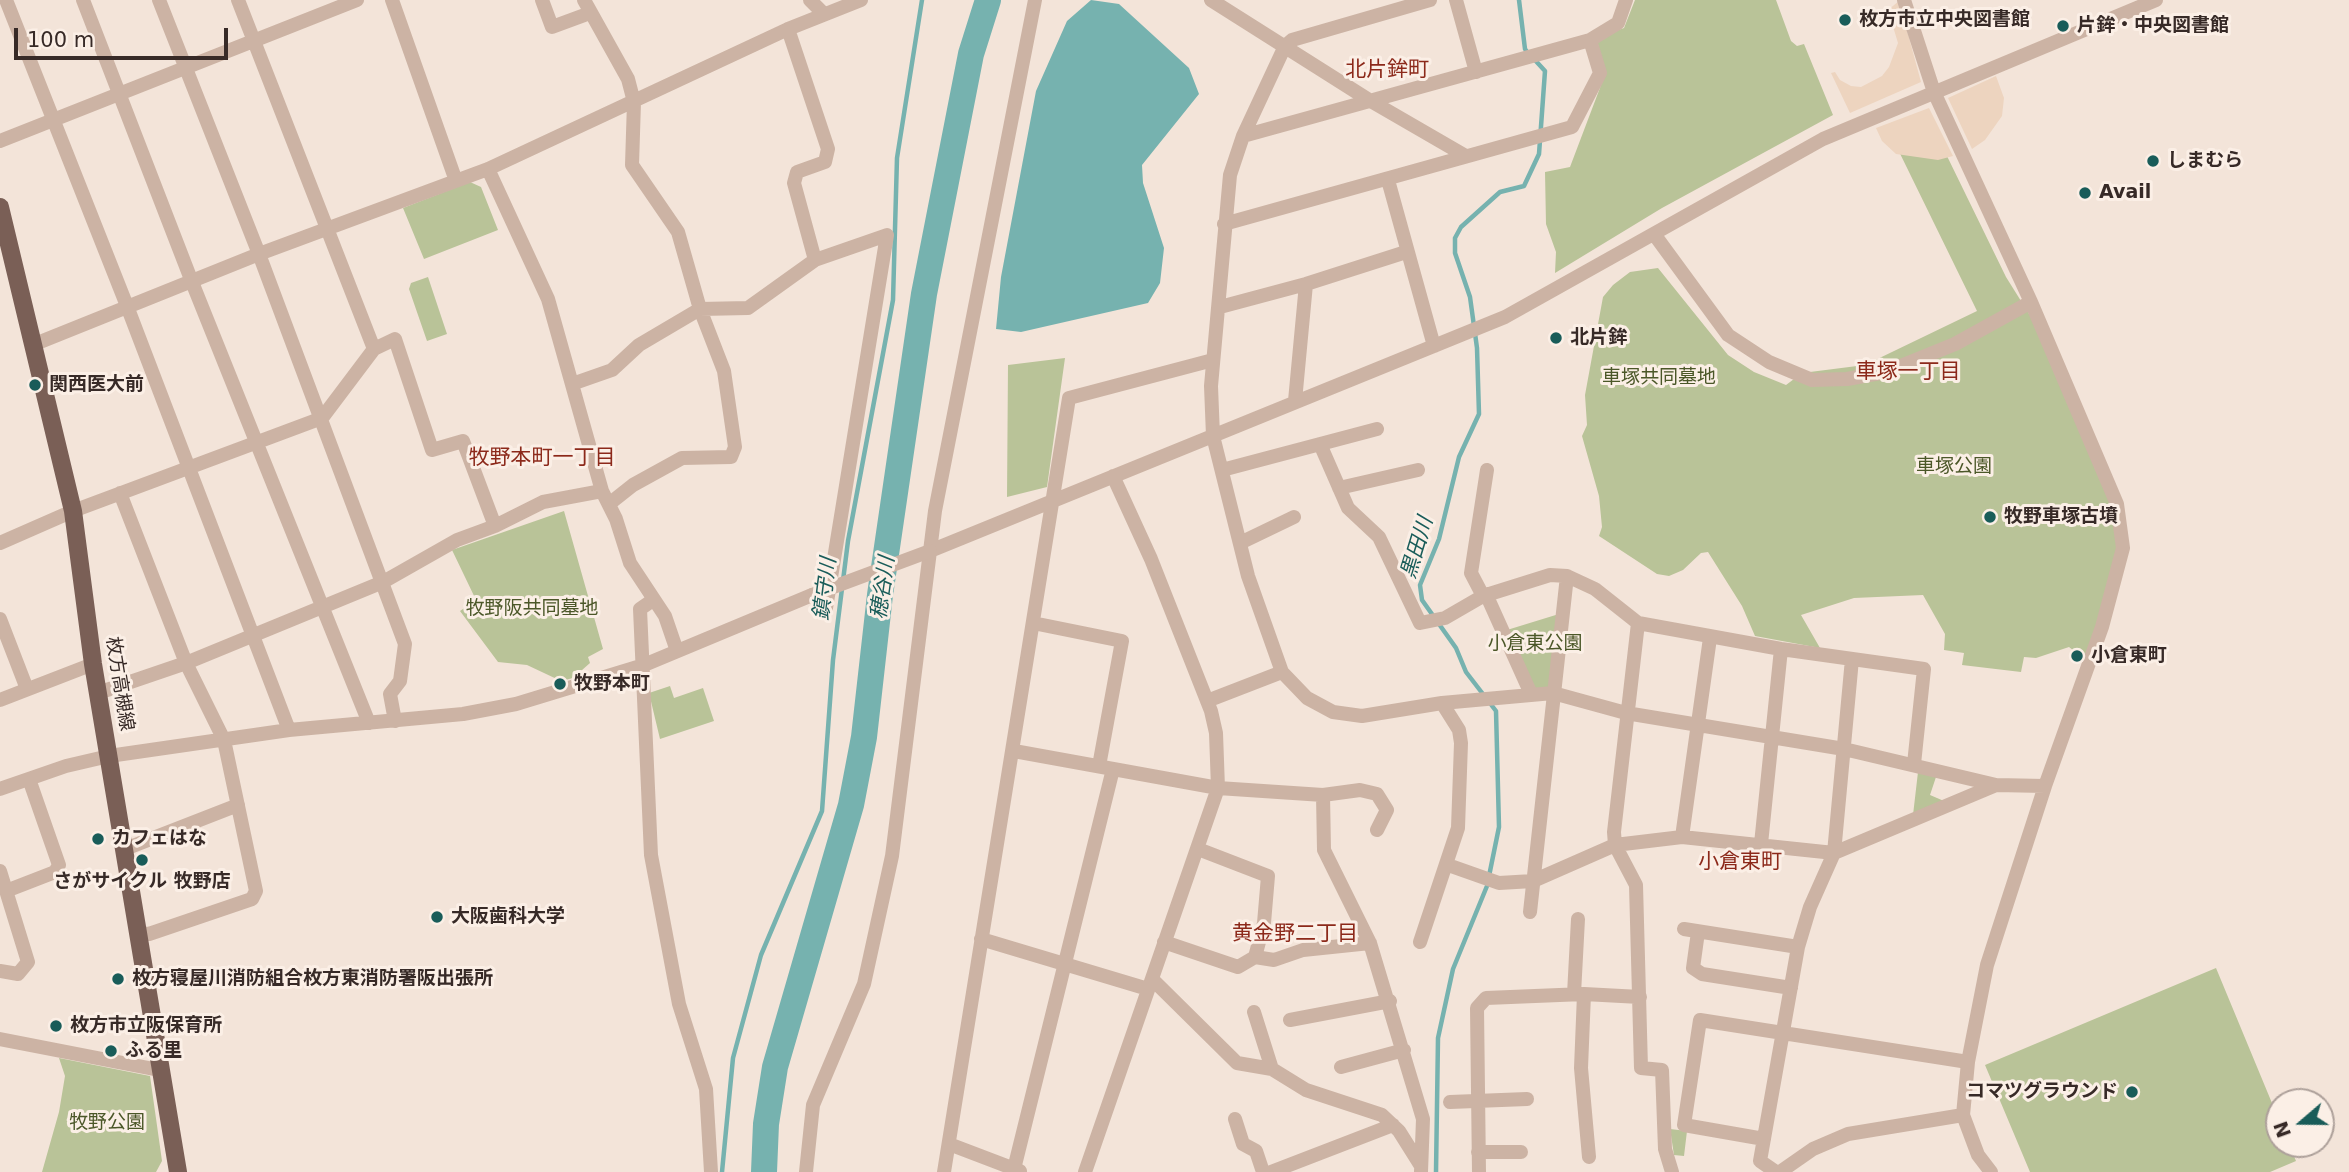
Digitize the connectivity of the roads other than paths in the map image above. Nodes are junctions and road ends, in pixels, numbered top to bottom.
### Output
1 (6, 0) edge
2 (83, 0) edge
3 (159, 0) edge
4 (238, 0) edge
5 (356, 0) edge
6 (392, 0) edge
7 (542, 0) edge
8 (810, 0) edge
9 (862, 0) edge
10 (1035, 0) edge
11 (1211, 0) edge
12 (1430, 0) edge
13 (1456, 0) edge
14 (1626, 0) edge
15 (1904, 0) edge
16 (2156, 0) edge
17 (587, 6) edge
18 (824, 14) junction
19 (788, 29) junction
20 (1590, 40) junction
21 (255, 41) junction
22 (1285, 46) junction
23 (186, 68) junction
24 (1476, 72) junction
25 (1934, 92) junction
26 (121, 94) junction
27 (1369, 100) junction
28 (634, 102) junction
29 (54, 120) junction
30 (1243, 136) junction
31 (0, 141) edge
32 (1464, 155) junction
33 (488, 169) junction
34 (1388, 180) junction
35 (456, 181) junction
36 (0, 207) edge
37 (1224, 224) junction
38 (327, 230) junction
39 (1654, 234) junction
40 (1406, 252) junction
41 (259, 254) junction
42 (815, 261) junction
43 (192, 282) junction
44 (1306, 284) junction
45 (2032, 302) junction
46 (127, 306) junction
47 (1220, 307) junction
48 (700, 309) junction
49 (35, 344) junction
50 (1434, 346) junction
51 (374, 349) junction
52 (1213, 360) junction
53 (572, 384) junction
54 (1295, 401) junction
55 (321, 418) junction
56 (1377, 429) dead end
57 (1213, 436) junction
58 (256, 442) junction
59 (1320, 444) junction
60 (189, 468) junction
61 (1222, 470) junction
62 (1418, 470) dead end
63 (1487, 470) dead end
64 (1113, 476) junction
65 (1339, 488) junction
66 (602, 491) junction
67 (120, 493) junction
68 (1051, 500) junction
69 (609, 505) junction
70 (73, 511) junction
71 (1294, 517) dead end
72 (495, 526) junction
73 (0, 543) edge
74 (1240, 543) junction
75 (930, 551) junction
76 (1567, 576) junction
77 (383, 582) junction
78 (1485, 595) junction
79 (653, 600) junction
80 (321, 607) junction
81 (826, 608) dead end
82 (0, 619) edge
83 (1033, 623) junction
84 (1638, 623) junction
85 (251, 634) junction
86 (1710, 638) junction
87 (1781, 649) junction
88 (677, 651) junction
89 (1852, 659) junction
90 (186, 663) junction
91 (93, 664) junction
92 (643, 665) junction
93 (1282, 672) junction
94 (27, 690) junction
95 (98, 693) junction
96 (1553, 693) junction
97 (1531, 694) junction
98 (0, 700) edge
99 (1207, 701) junction
100 (1442, 703) junction
101 (1626, 713) junction
102 (396, 721) junction
103 (369, 723) junction
104 (1698, 726) junction
105 (289, 730) junction
106 (1772, 738) junction
107 (224, 740) junction
108 (1844, 749) junction
109 (1014, 751) junction
110 (109, 756) junction
111 (1914, 764) junction
112 (1106, 768) junction
113 (29, 779) junction
114 (1996, 785) junction
115 (2045, 786) junction
116 (1219, 788) junction
117 (0, 789) edge
118 (1322, 795) junction
119 (238, 805) junction
120 (1377, 830) dead end
121 (1682, 837) junction
122 (1761, 844) junction
123 (1615, 845) junction
124 (125, 849) junction
125 (1198, 849) junction
126 (1834, 853) junction
127 (1448, 864) junction
128 (0, 871) edge
129 (1532, 881) junction
130 (6, 891) junction
131 (1530, 912) dead end
132 (1578, 919) dead end
133 (138, 933) junction
134 (981, 939) junction
135 (1420, 942) dead end
136 (1164, 943) junction
137 (1370, 943) junction
138 (1798, 947) junction
139 (1255, 957) junction
140 (1066, 965) junction
141 (0, 971) edge
142 (1149, 984) junction
143 (1791, 988) junction
144 (1579, 994) junction
145 (1640, 998) junction
146 (1390, 1002) junction
147 (1254, 1012) dead end
148 (1290, 1020) dead end
149 (1784, 1032) junction
150 (0, 1039) edge
151 (1404, 1050) junction
152 (1968, 1062) junction
153 (1341, 1067) dead end
154 (1272, 1069) junction
155 (159, 1070) junction
156 (1527, 1099) dead end
157 (1477, 1101) junction
158 (1450, 1102) dead end
159 (1963, 1115) junction
160 (1235, 1119) dead end
161 (1393, 1125) junction
162 (1765, 1139) junction
163 (949, 1144) junction
164 (1478, 1152) junction
165 (1521, 1152) dead end
166 (1589, 1157) dead end
167 (1421, 1169) edge
168 (1018, 1170) edge
169 (178, 1172) edge
170 (711, 1172) edge
171 (806, 1172) edge
172 (944, 1172) edge
173 (1085, 1172) edge
174 (1263, 1172) edge
175 (1271, 1172) edge
176 (1479, 1172) edge
177 (1672, 1172) edge
178 (1778, 1172) edge
179 (1991, 1172) edge

1 - 29 street
2 - 26 street
3 - 23 street
4 - 21 street
5 - 21 street
6 - 35 street
7 - 17 street
8 - 18 street
9 - 18 street
10 - 75 street
11 - 22 street
12 - 22 street
13 - 24 street
14 - 20 street
15 - 25 street
16 - 25 street
17 - 28 street
18 - 19 street
19 - 28 street
19 - 42 street
20 - 24 street
20 - 32 street
21 - 23 street
21 - 38 street
22 - 27 street
22 - 30 street
23 - 26 street
23 - 41 street
24 - 27 street
25 - 39 street
25 - 45 street
26 - 29 street
26 - 43 street
27 - 30 street
27 - 32 street
28 - 33 street
28 - 48 street
29 - 31 street
29 - 46 street
30 - 37 street
32 - 34 street
33 - 35 street
33 - 53 street
34 - 37 street
34 - 40 street
35 - 38 street
36 - 49 main road, 枚方高槻線
37 - 47 street
38 - 41 street
38 - 51 street
39 - 45 street
39 - 50 street
40 - 44 street
40 - 50 street
41 - 43 street
41 - 55 street
42 - 48 street
42 - 81 street
43 - 46 street
43 - 58 street
44 - 47 street
44 - 54 street
45 - 115 street
46 - 49 street
46 - 60 street
47 - 52 street
48 - 53 street
48 - 69 street
49 - 70 main road, 枚方高槻線
50 - 54 street
51 - 55 street
51 - 72 street
52 - 57 street
52 - 68 street
53 - 66 street
54 - 57 street
55 - 58 street
55 - 77 street
56 - 59 street
57 - 61 street
57 - 64 street
58 - 60 street
58 - 80 street
59 - 61 street
59 - 65 street
60 - 67 street
60 - 85 street
61 - 74 street
62 - 65 street
63 - 78 street
64 - 68 street
64 - 99 street
65 - 78 street
66 - 69 street
66 - 72 street
67 - 70 street
67 - 90 street
68 - 75 street
68 - 83 street
69 - 79 street
70 - 73 street
70 - 91 main road, 枚方高槻線
71 - 74 street
72 - 77 street
74 - 93 street
75 - 88 street, bridge
75 - 171 street
76 - 78 street
76 - 84 street
76 - 96 street
77 - 80 street
77 - 102 street
78 - 97 street
79 - 88 street
79 - 92 street
80 - 85 street
80 - 103 street
82 - 94 street
83 - 109 street
83 - 112 street
84 - 86 street
84 - 101 street
85 - 90 street
85 - 105 street
86 - 87 street
86 - 104 street
87 - 89 street
87 - 106 street
88 - 92 street
89 - 108 street
89 - 111 street
90 - 95 street
90 - 107 street
91 - 94 street
91 - 95 main road, 枚方高槻線
92 - 102 street
92 - 170 street
93 - 99 street
93 - 100 street
94 - 98 street
95 - 110 main road, 枚方高槻線
96 - 97 street
96 - 101 street
96 - 129 street
97 - 100 street
99 - 116 street
100 - 127 street
101 - 104 street
101 - 123 street
102 - 103 street
103 - 105 street
104 - 106 street
104 - 121 street
105 - 107 street
106 - 108 street
106 - 122 street
107 - 110 street
107 - 119 street
108 - 111 street
108 - 126 street
109 - 112 street
109 - 134 street
110 - 113 street
110 - 124 main road, 枚方高槻線
111 - 114 street
112 - 116 street
112 - 140 street
113 - 117 street
113 - 130 street
114 - 115 street
114 - 126 street
115 - 152 street
116 - 118 street
116 - 125 street
118 - 120 street
118 - 137 street
119 - 124 street
119 - 133 street
121 - 122 street
121 - 123 street
122 - 126 street
123 - 129 street
123 - 145 street
124 - 133 main road, 枚方高槻線
125 - 136 street
125 - 139 street
126 - 138 street
127 - 129 street
127 - 135 street
128 - 130 street
129 - 131 street
130 - 141 street
132 - 144 street
133 - 155 main road, 枚方高槻線
134 - 140 street
134 - 163 street
136 - 139 street
136 - 142 street
137 - 139 street
137 - 146 street
138 - 143 street
138 - 143 street
140 - 142 street
140 - 168 street
142 - 154 street
142 - 173 street
143 - 149 street
144 - 145 street
144 - 157 street
144 - 166 street
145 - 177 street
146 - 148 street
146 - 151 street
147 - 154 street
149 - 152 street
149 - 162 street
149 - 162 street
150 - 155 street
151 - 153 street
151 - 167 street
152 - 159 street
154 - 161 street
155 - 169 main road, 枚方高槻線
156 - 157 street
157 - 158 street
157 - 164 street
159 - 178 street
159 - 179 street
160 - 174 street
161 - 167 street
161 - 175 street
162 - 178 street
163 - 168 street
163 - 172 street
164 - 165 street
164 - 176 street

